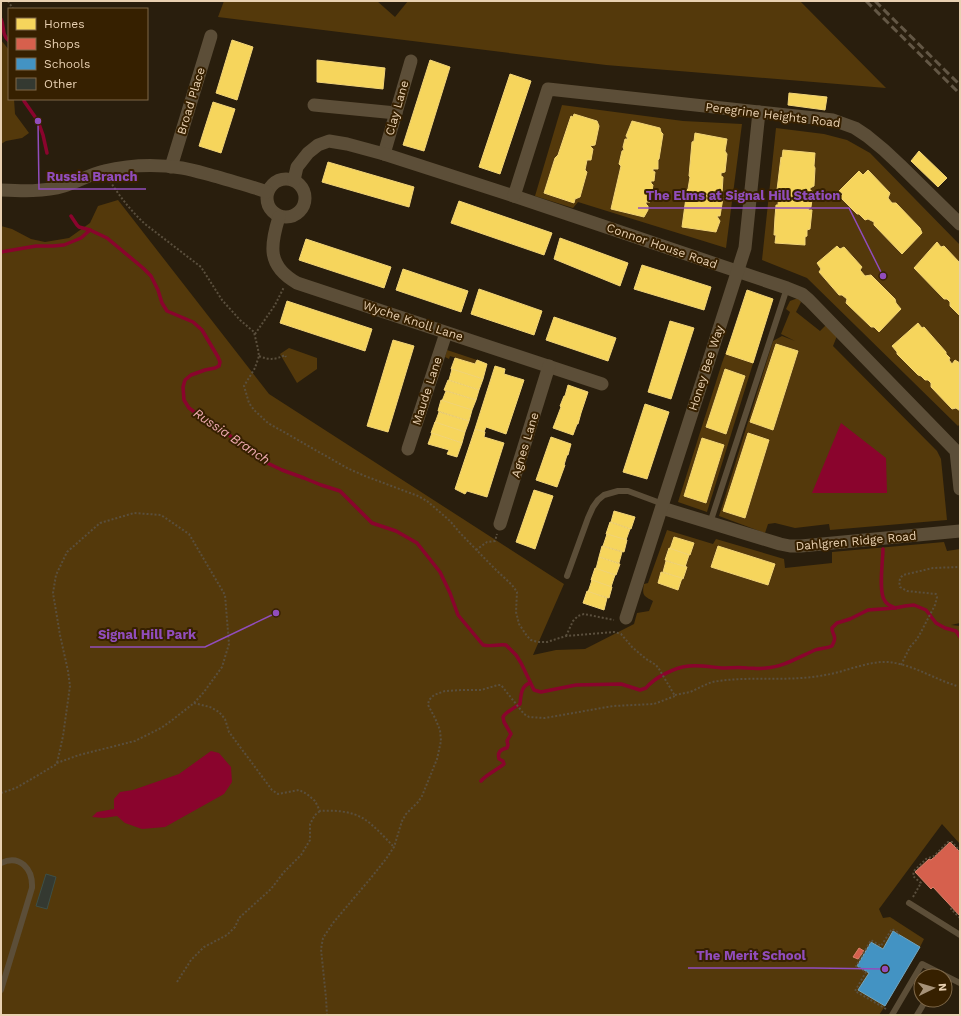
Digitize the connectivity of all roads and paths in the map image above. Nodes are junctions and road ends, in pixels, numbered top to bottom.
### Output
1 (211, 36) dead end
2 (411, 61) dead end
3 (314, 106) dead end
4 (759, 112) junction
5 (396, 113) junction
6 (384, 154) junction
7 (171, 166) junction
8 (104, 171) junction
9 (294, 180) junction
10 (1, 190) edge
11 (267, 192) junction
12 (514, 196) junction
13 (279, 217) junction
14 (960, 224) edge
15 (737, 271) junction
16 (288, 278) junction
17 (787, 288) junction
18 (446, 333) junction
19 (255, 334) junction
20 (259, 356) junction
21 (286, 357) dead end
22 (549, 366) junction
23 (602, 384) dead end
24 (408, 449) dead end
25 (958, 449) edge
26 (960, 489) edge
27 (662, 506) junction
28 (710, 523) junction
29 (500, 524) joint
30 (960, 532) edge
31 (476, 550) junction
32 (960, 567) edge
33 (567, 576) dead end
34 (621, 620) joint
35 (566, 636) junction
36 (901, 665) junction
37 (957, 686) dead end
38 (675, 696) junction
39 (194, 703) junction
40 (57, 763) junction
41 (1, 793) edge
42 (320, 811) junction
43 (394, 847) junction
44 (960, 851) edge
45 (1, 863) edge
46 (909, 903) joint
47 (952, 908) dead end
48 (960, 918) edge
49 (898, 934) dead end
50 (960, 935) edge
51 (920, 968) edge
52 (929, 968) edge
53 (913, 979) edge
54 (177, 982) dead end
55 (1, 990) edge
56 (886, 1009) dead end
57 (327, 1015) edge
58 (892, 1015) edge

1 - 7 street, Broad Place
2 - 5 street, Clay Lane
3 - 5 street
4 - 12 street, Peregrine Heights Road
4 - 14 street, Peregrine Heights Road
4 - 15 street, Honey Bee Way
5 - 6 street, Clay Lane
6 - 9 street, Connor House Road
6 - 12 street, Connor House Road
7 - 8 street
7 - 11 street
8 - 10 street
8 - 19 path
9 - 11 street
9 - 13 street
11 - 13 street
12 - 15 street, Connor House Road
13 - 16 street, Wyche Knoll Lane
15 - 17 street, Connor House Road
15 - 27 street, Honey Bee Way
16 - 18 street, Wyche Knoll Lane
16 - 19 path
17 - 25 street, Connor House Road
17 - 28 lane
18 - 22 street, Wyche Knoll Lane
18 - 24 street, Maude Lane
19 - 20 path
20 - 21 path
20 - 31 path
22 - 23 street, Wyche Knoll Lane
22 - 29 street, Agnes Lane
25 - 26 street, Connor House Road
27 - 28 street, Dahlgren Ridge Road
27 - 33 lane
27 - 34 street, Honey Bee Way
28 - 30 street, Dahlgren Ridge Road
29 - 31 path
31 - 35 path
32 - 36 path
34 - 35 path
35 - 38 path
36 - 37 path
36 - 38 path
38 - 43 path
39 - 40 path
39 - 40 path
39 - 42 path
40 - 41 path
42 - 43 path
42 - 54 path
43 - 57 path
44 - 46 path
45 - 55 lane
46 - 50 lane
47 - 48 path
49 - 56 path
51 - 52 lane
53 - 58 lane

